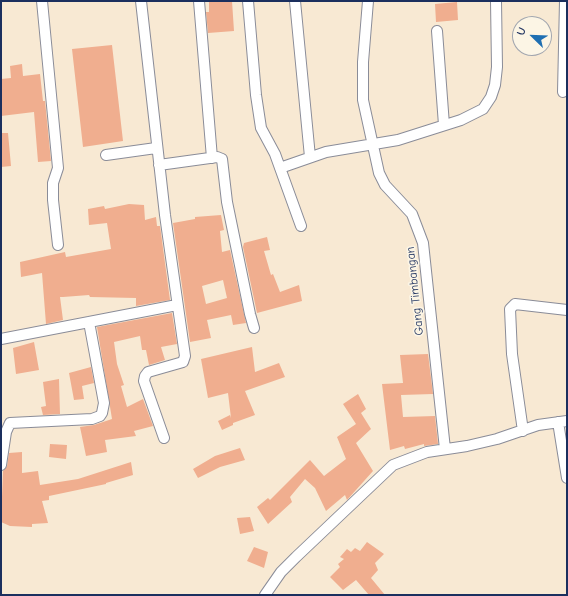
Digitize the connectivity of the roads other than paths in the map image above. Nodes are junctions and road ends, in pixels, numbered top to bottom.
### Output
1 (42, 1) edge
2 (141, 1) edge
3 (199, 1) edge
4 (248, 1) edge
5 (295, 1) edge
6 (368, 1) edge
7 (496, 1) edge
8 (565, 1) edge
9 (437, 31) dead end
10 (563, 92) dead end
11 (444, 125) junction
12 (371, 144) junction
13 (156, 148) junction
14 (106, 155) dead end
15 (310, 157) junction
16 (212, 158) junction
17 (159, 165) junction
18 (280, 168) junction
19 (301, 226) dead end
20 (58, 245) dead end
21 (177, 305) junction
22 (567, 310) edge
23 (89, 322) junction
24 (254, 328) dead end
25 (1, 339) edge
26 (563, 421) edge
27 (523, 431) junction
28 (164, 438) dead end
29 (445, 449) junction
30 (1, 465) edge
31 (567, 478) edge
32 (265, 595) edge

1 - 20 street
2 - 13 street
3 - 16 street
4 - 18 street
5 - 15 street
6 - 12 street, Gang Timbangan
7 - 11 street
8 - 10 street
9 - 11 street
11 - 12 street
12 - 15 street
12 - 29 street, Gang Timbangan
13 - 14 street
13 - 17 street
15 - 18 street
16 - 17 street
16 - 24 street
17 - 21 street
18 - 19 street
21 - 23 street
21 - 28 street
22 - 27 street
23 - 25 street
23 - 30 street
26 - 27 street
26 - 31 street
27 - 29 street
29 - 32 street

